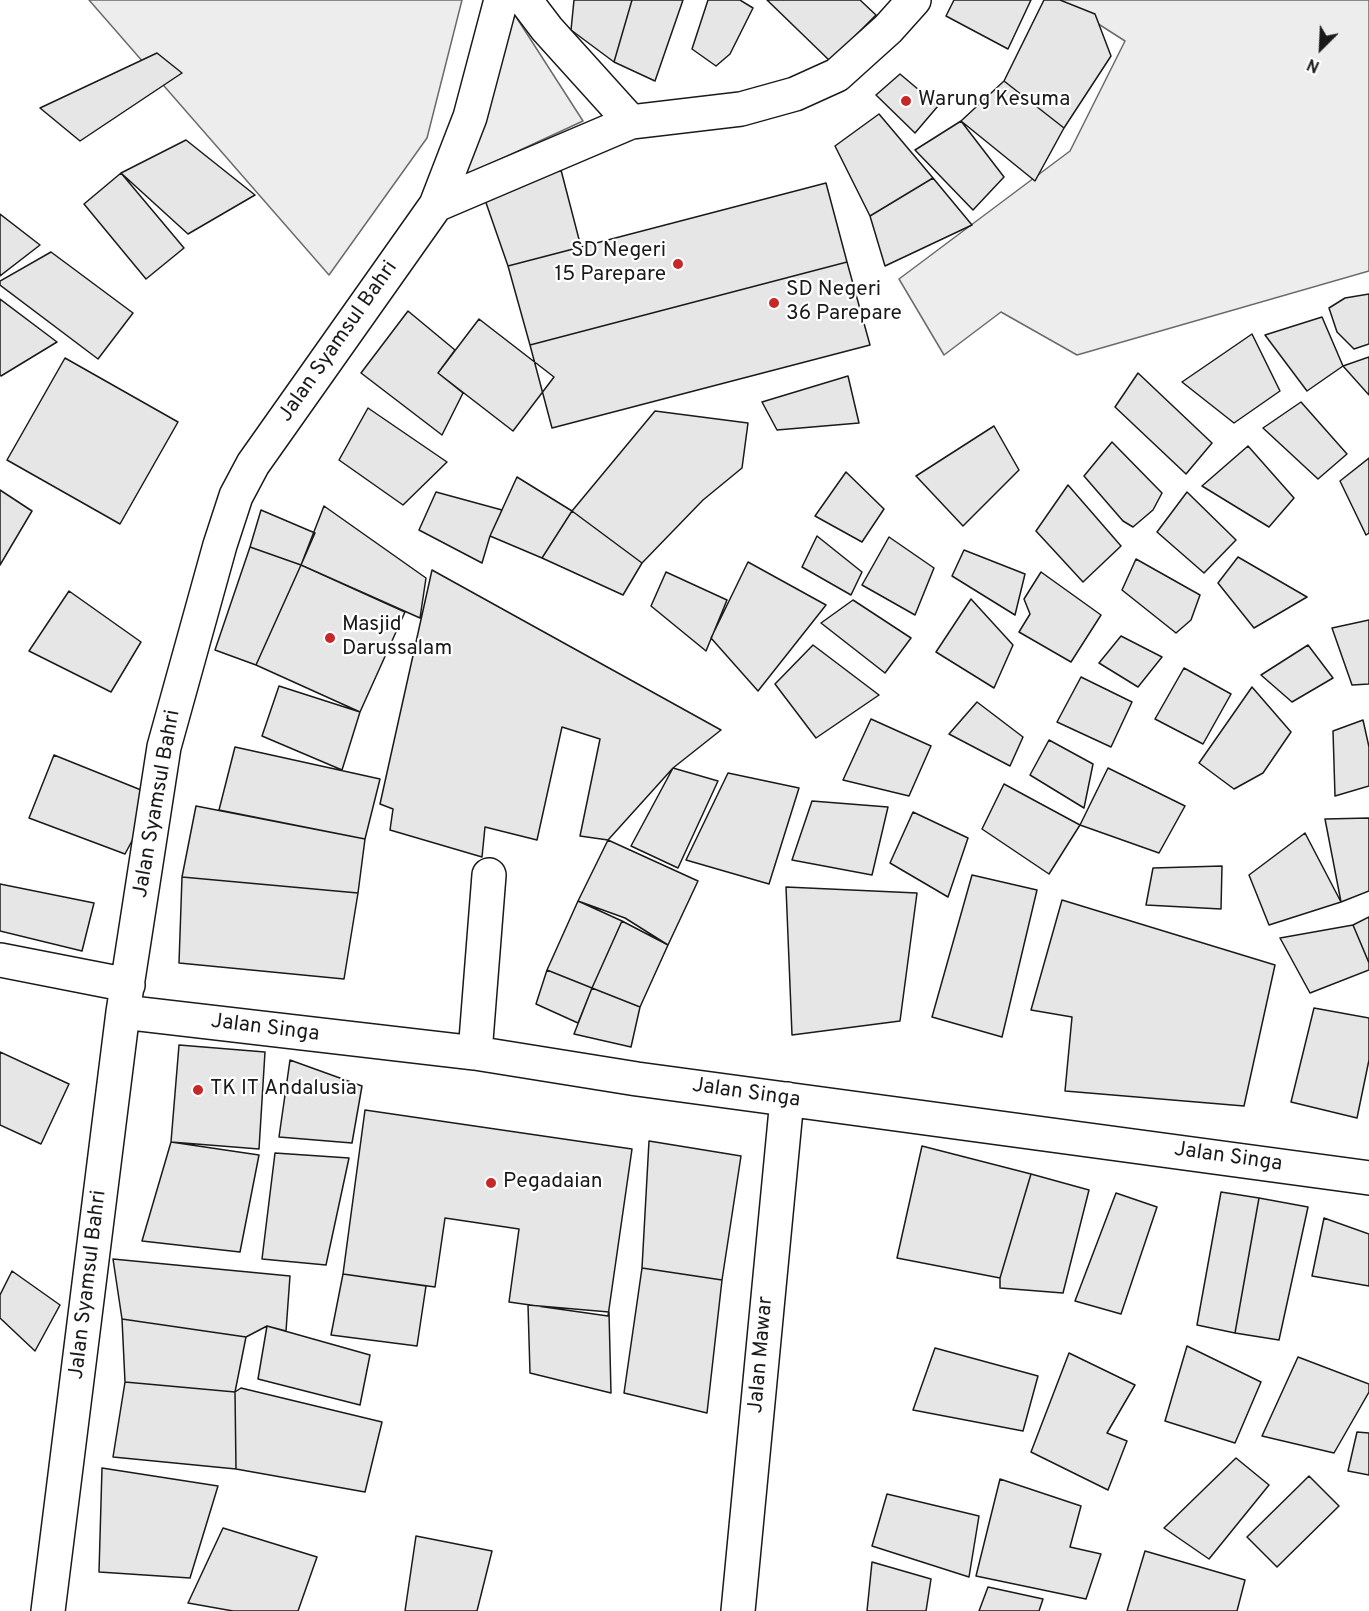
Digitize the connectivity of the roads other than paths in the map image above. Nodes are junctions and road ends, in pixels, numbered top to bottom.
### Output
1 (501, 0) edge
2 (525, 0) edge
3 (914, 0) edge
4 (631, 122) junction
5 (436, 205) junction
6 (489, 875) dead end
7 (0, 960) edge
8 (126, 999) junction
9 (475, 1053) junction
10 (787, 1099) junction
11 (1369, 1178) edge
12 (48, 1611) edge
13 (738, 1611) edge

1 - 5 street, Jalan Syamsul Bahri
2 - 4 street
3 - 4 street
4 - 5 street
5 - 8 street, Jalan Syamsul Bahri
6 - 9 street
7 - 8 street, Jalan Singa
8 - 9 street, Jalan Singa
8 - 12 street, Jalan Syamsul Bahri
9 - 10 street, Jalan Singa
10 - 11 street, Jalan Singa
10 - 13 street, Jalan Mawar

